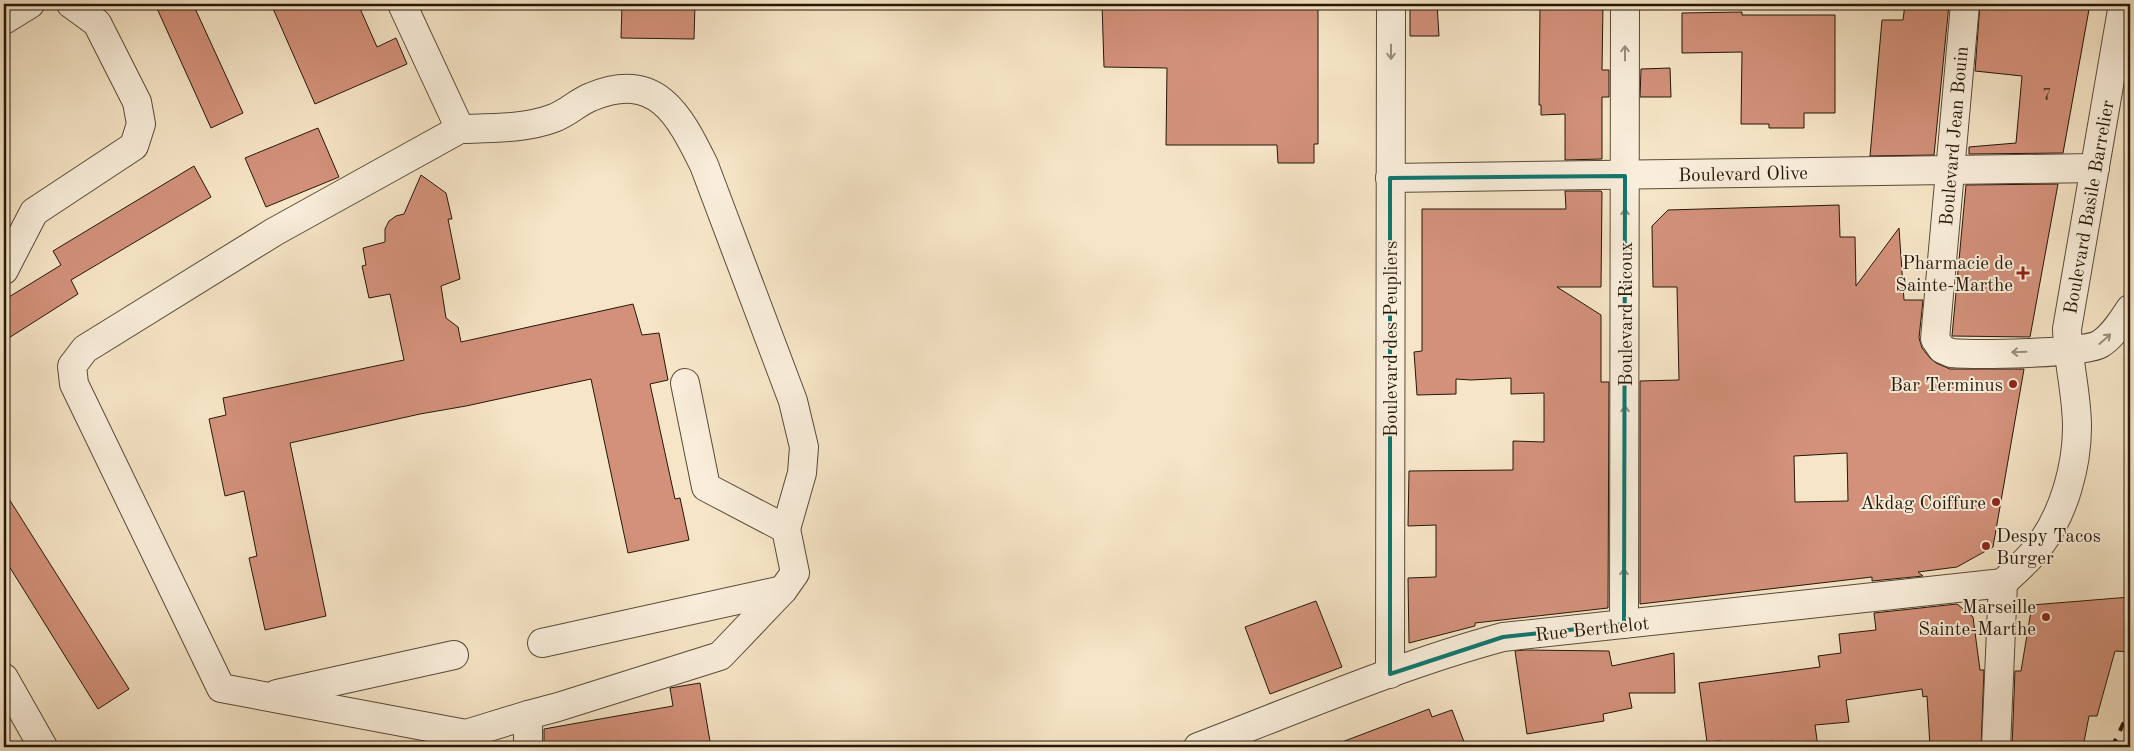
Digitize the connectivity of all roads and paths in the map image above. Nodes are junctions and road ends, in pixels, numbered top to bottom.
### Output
1 (30, 4) edge
2 (71, 4) edge
3 (402, 4) edge
4 (1391, 4) edge
5 (1625, 4) edge
6 (1964, 4) edge
7 (2123, 4) edge
8 (4, 20) edge
9 (460, 129) junction
10 (2095, 168) junction
11 (1950, 169) junction
12 (1625, 176) junction
13 (1390, 178) junction
14 (4, 270) edge
15 (2130, 309) edge
16 (2068, 351) junction
17 (685, 383) dead end
18 (786, 529) junction
19 (2003, 583) junction
20 (783, 590) junction
21 (1624, 624) junction
22 (542, 643) dead end
23 (454, 655) dead end
24 (1390, 674) junction
25 (4, 678) edge
26 (267, 697) junction
27 (528, 715) junction
28 (43, 747) edge
29 (528, 747) edge
30 (1198, 747) edge
31 (1996, 747) edge

1 - 8 street
2 - 14 street
3 - 9 street
4 -> 13 street, Boulevard des Peupliers
12 -> 5 street, Boulevard Ricoux
6 - 11 street, Boulevard Jean Bouin
7 - 10 street, Boulevard Basile Barrelier
9 - 18 street
9 - 26 street
10 - 11 street, Boulevard Olive
10 - 16 street, Boulevard Basile Barrelier
11 - 12 street, Boulevard Olive
16 -> 11 street, Boulevard Jean Bouin
12 - 13 street, Boulevard Olive
21 -> 12 street, Boulevard Ricoux
13 - 24 street, Boulevard des Peupliers
16 -> 15 street
16 - 19 street, Boulevard Basile Barrelier
17 - 18 street
18 - 20 street
19 - 21 street, Rue Berthelot
19 - 31 street
20 - 22 street
20 - 27 street
21 - 24 street, Rue Berthelot
23 - 26 street
24 - 30 street, Rue Berthelot
25 - 28 street
26 - 27 street
27 - 29 street

